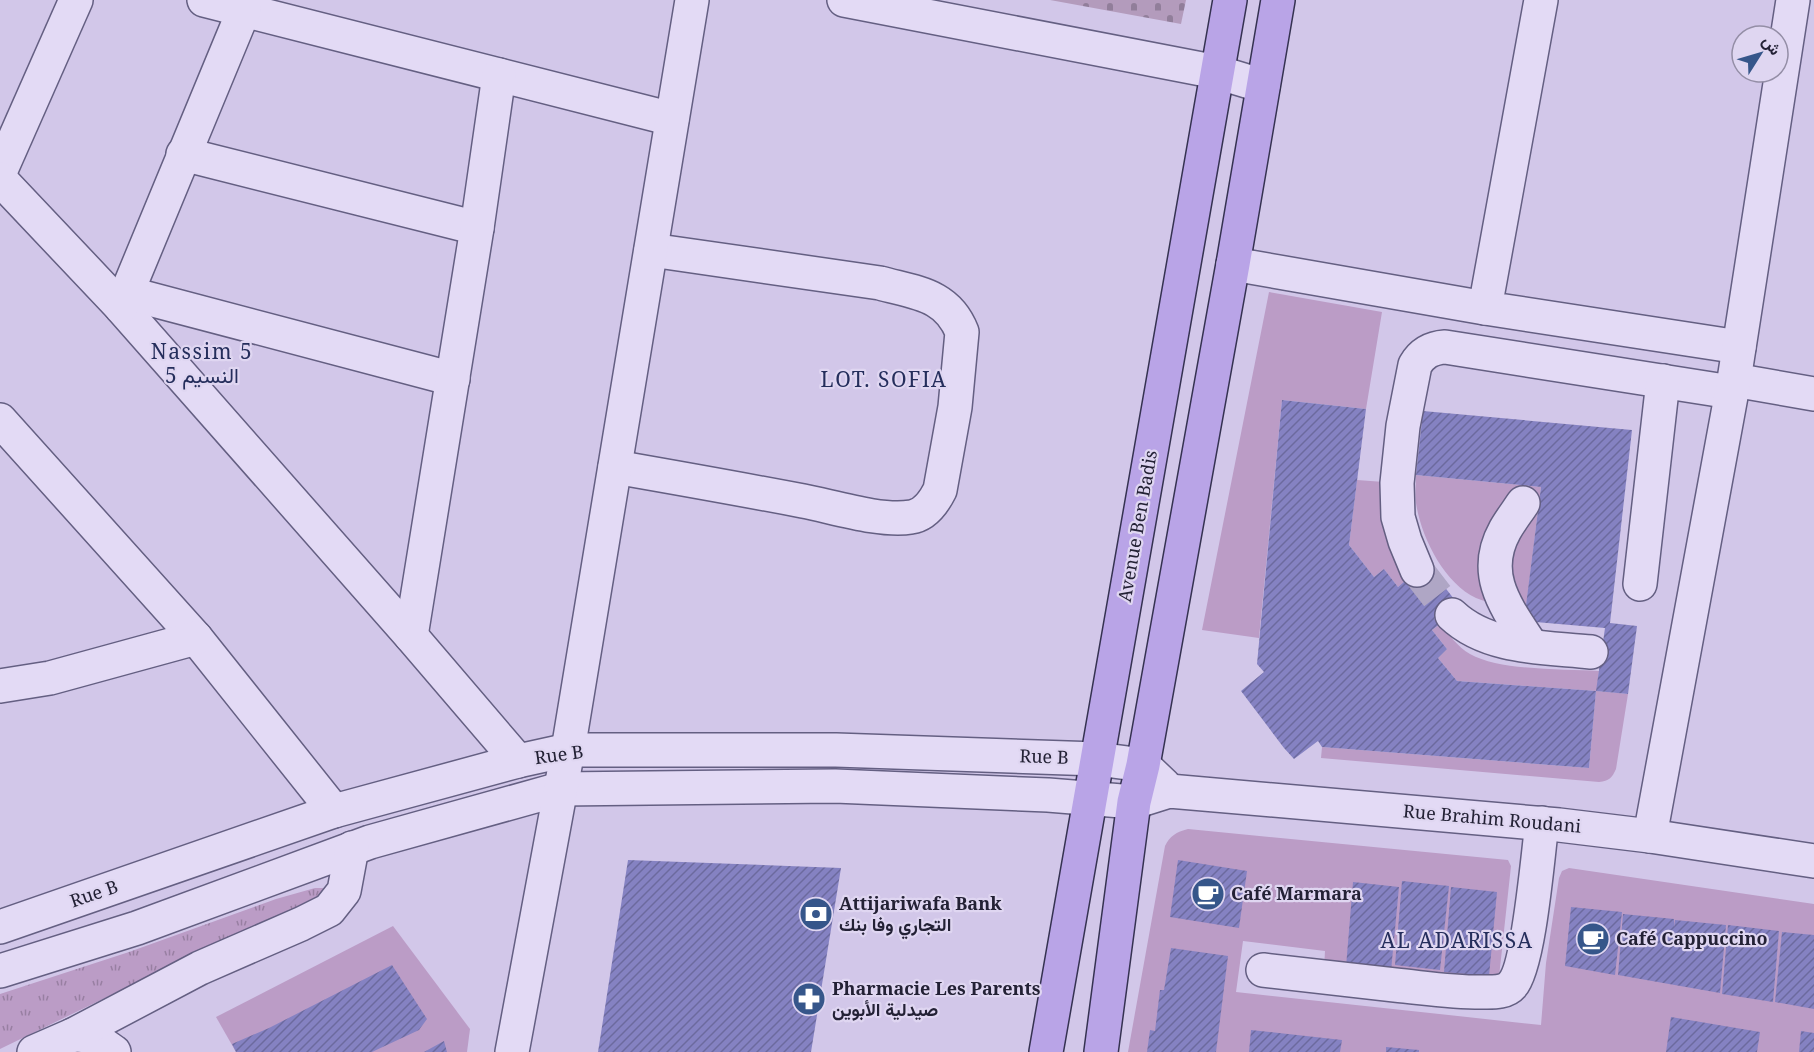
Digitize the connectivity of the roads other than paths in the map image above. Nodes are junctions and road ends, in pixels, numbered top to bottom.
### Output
1 (76, 0) edge
2 (204, 0) edge
3 (692, 0) edge
4 (844, 0) edge
5 (1230, 0) edge
6 (1278, 0) edge
7 (1541, 0) edge
8 (1793, 0) edge
9 (244, 10) junction
10 (1217, 72) junction
11 (499, 75) junction
12 (1263, 86) junction
13 (672, 119) junction
14 (183, 154) junction
15 (0, 172) edge
16 (0, 179) edge
17 (477, 228) junction
18 (651, 249) junction
19 (1233, 264) junction
20 (124, 300) junction
21 (1485, 308) junction
22 (1739, 347) junction
23 (453, 379) junction
24 (1663, 381) junction
25 (1733, 386) junction
26 (1814, 394) edge
27 (0, 420) edge
28 (615, 467) junction
29 (1523, 503) dead end
30 (1418, 570) tunnel mouth
31 (1640, 584) dead end
32 (1452, 615) tunnel mouth
33 (411, 636) junction
34 (196, 638) junction
35 (1531, 645) junction
36 (1591, 652) dead end
37 (0, 686) edge
38 (568, 750) junction
39 (1097, 759) junction
40 (518, 761) junction
41 (1143, 765) junction
42 (560, 789) junction
43 (1169, 790) junction
44 (1091, 798) junction
45 (1134, 802) junction
46 (334, 811) junction
47 (1542, 823) junction
48 (1650, 836) junction
49 (352, 848) junction
50 (1814, 861) edge
51 (0, 927) edge
52 (1263, 970) dead end
53 (0, 971) edge
54 (73, 1035) junction
55 (34, 1052) edge
56 (114, 1052) edge
57 (512, 1052) edge
58 (1046, 1052) edge
59 (1101, 1052) edge

1 - 15 street
2 - 9 street
3 - 13 street
4 - 10 street
5 - 10 main road, Avenue Ben Badis
6 - 12 main road
7 - 21 street
8 - 22 street
9 - 11 street
9 - 14 street
10 - 12 street
10 - 39 main road, Avenue Ben Badis
11 - 13 street
11 - 17 street
12 - 19 main road
13 - 18 street
14 - 17 street
14 - 20 street
16 - 20 street
17 - 23 street
18 - 28 street
18 - 28 street
19 - 21 street
19 - 41 main road
20 - 23 street
20 - 33 street
21 - 22 street
22 - 25 street
23 - 33 street
24 - 25 street
24 - 30 street
24 - 31 street
25 - 26 street
25 - 48 street
27 - 34 street
28 - 38 street
29 - 35 street
32 - 35 street
33 - 40 street
34 - 37 street
34 - 46 street
35 - 36 street
38 - 39 street, Rue B
38 - 40 street, Rue B
38 - 42 street
39 - 41 street, Rue B
39 - 44 main road, Avenue Ben Badis
40 - 46 street, Rue B
41 - 43 street
41 - 45 main road
42 - 44 street, Rue B
42 - 49 street, Rue B
42 - 57 street
43 - 45 street
43 - 47 street, Rue Brahim Roudani
44 - 45 street, Rue B
44 - 58 main road, Avenue Ben Badis
45 - 59 main road
46 - 51 street, Rue B
47 - 48 street, Rue Brahim Roudani
47 - 52 street
48 - 50 street, Rue Brahim Roudani
49 - 53 street, Rue B
49 - 54 street
54 - 55 street
54 - 56 street

